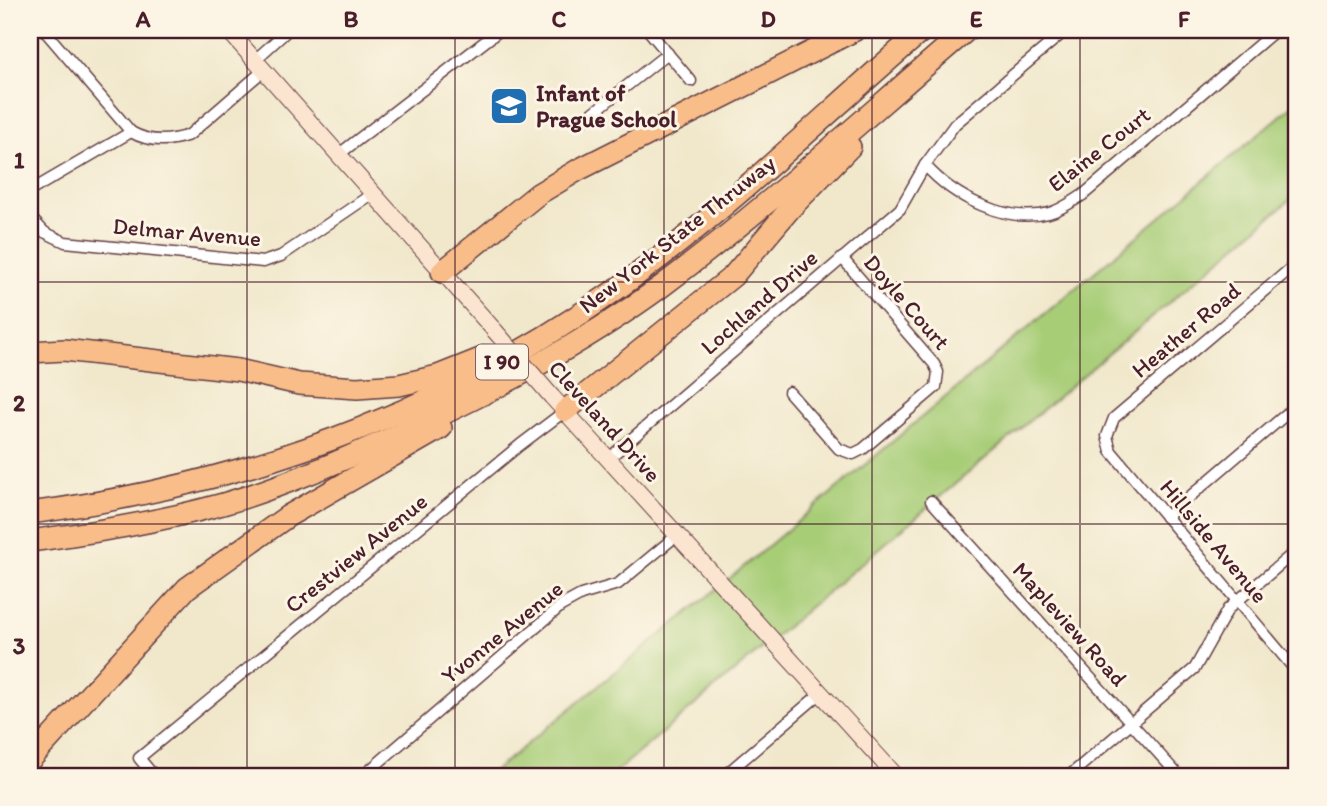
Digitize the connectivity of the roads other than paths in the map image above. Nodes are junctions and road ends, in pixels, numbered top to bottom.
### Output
1 (44, 30) edge
2 (228, 30) edge
3 (288, 30) edge
4 (500, 30) edge
5 (648, 30) edge
6 (855, 30) edge
7 (923, 30) edge
8 (967, 30) edge
9 (975, 30) edge
10 (1066, 30) edge
11 (1276, 30) edge
12 (668, 53) junction
13 (894, 55) junction
14 (260, 65) junction
15 (691, 81) dead end
16 (584, 120) dead end
17 (131, 132) junction
18 (338, 155) junction
19 (927, 167) junction
20 (30, 191) edge
21 (372, 194) junction
22 (30, 217) edge
23 (842, 258) junction
24 (1297, 262) edge
25 (442, 272) junction
26 (30, 352) edge
27 (520, 377) junction
28 (789, 392) dead end
29 (559, 404) junction
30 (1297, 405) edge
31 (1107, 433) joint
32 (608, 459) junction
33 (931, 501) dead end
34 (30, 513) edge
35 (1166, 517) junction
36 (676, 536) junction
37 (30, 541) edge
38 (1297, 550) edge
39 (1237, 601) junction
40 (1297, 672) edge
41 (822, 692) junction
42 (1131, 723) junction
43 (30, 760) edge
44 (155, 776) edge
45 (363, 776) edge
46 (724, 776) edge
47 (896, 776) edge
48 (1069, 776) edge
49 (1179, 776) edge

1 - 17 street
2 - 14 street, Cleveland Drive
3 - 14 street
4 - 18 street
5 - 12 street
6 - 25 highway
7 - 13 highway, New York State Thruway / I 90
8 - 27 highway, New York State Thruway / I 90
9 - 29 highway
10 - 19 street, Lochland Drive
11 - 19 street, Elaine Court
12 - 15 street
12 - 16 street
13 - 26 highway
13 - 34 highway, New York State Thruway / I 90
14 - 17 street
14 - 18 street, Cleveland Drive
17 - 20 street
18 - 21 street, Cleveland Drive
19 - 23 street, Lochland Drive
21 - 22 street, Delmar Avenue
21 - 25 street, Cleveland Drive
23 - 28 street, Doyle Court
23 - 32 street, Lochland Drive
24 - 31 street, Heather Road
25 - 29 street, Cleveland Drive, bridge
27 - 37 highway, New York State Thruway / I 90
27 - 43 highway
29 - 32 street, Cleveland Drive
29 - 44 street, Crestview Avenue
30 - 35 street
31 - 35 street, Hillside Avenue
32 - 36 street, Cleveland Drive
33 - 42 street, Mapleview Road
35 - 39 street, Hillside Avenue
36 - 41 street, Cleveland Drive
36 - 45 street, Yvonne Avenue
38 - 39 street
39 - 40 street, Hillside Avenue
39 - 42 street
41 - 46 street
41 - 47 street, Cleveland Drive
42 - 48 street
42 - 49 street, Mapleview Road

